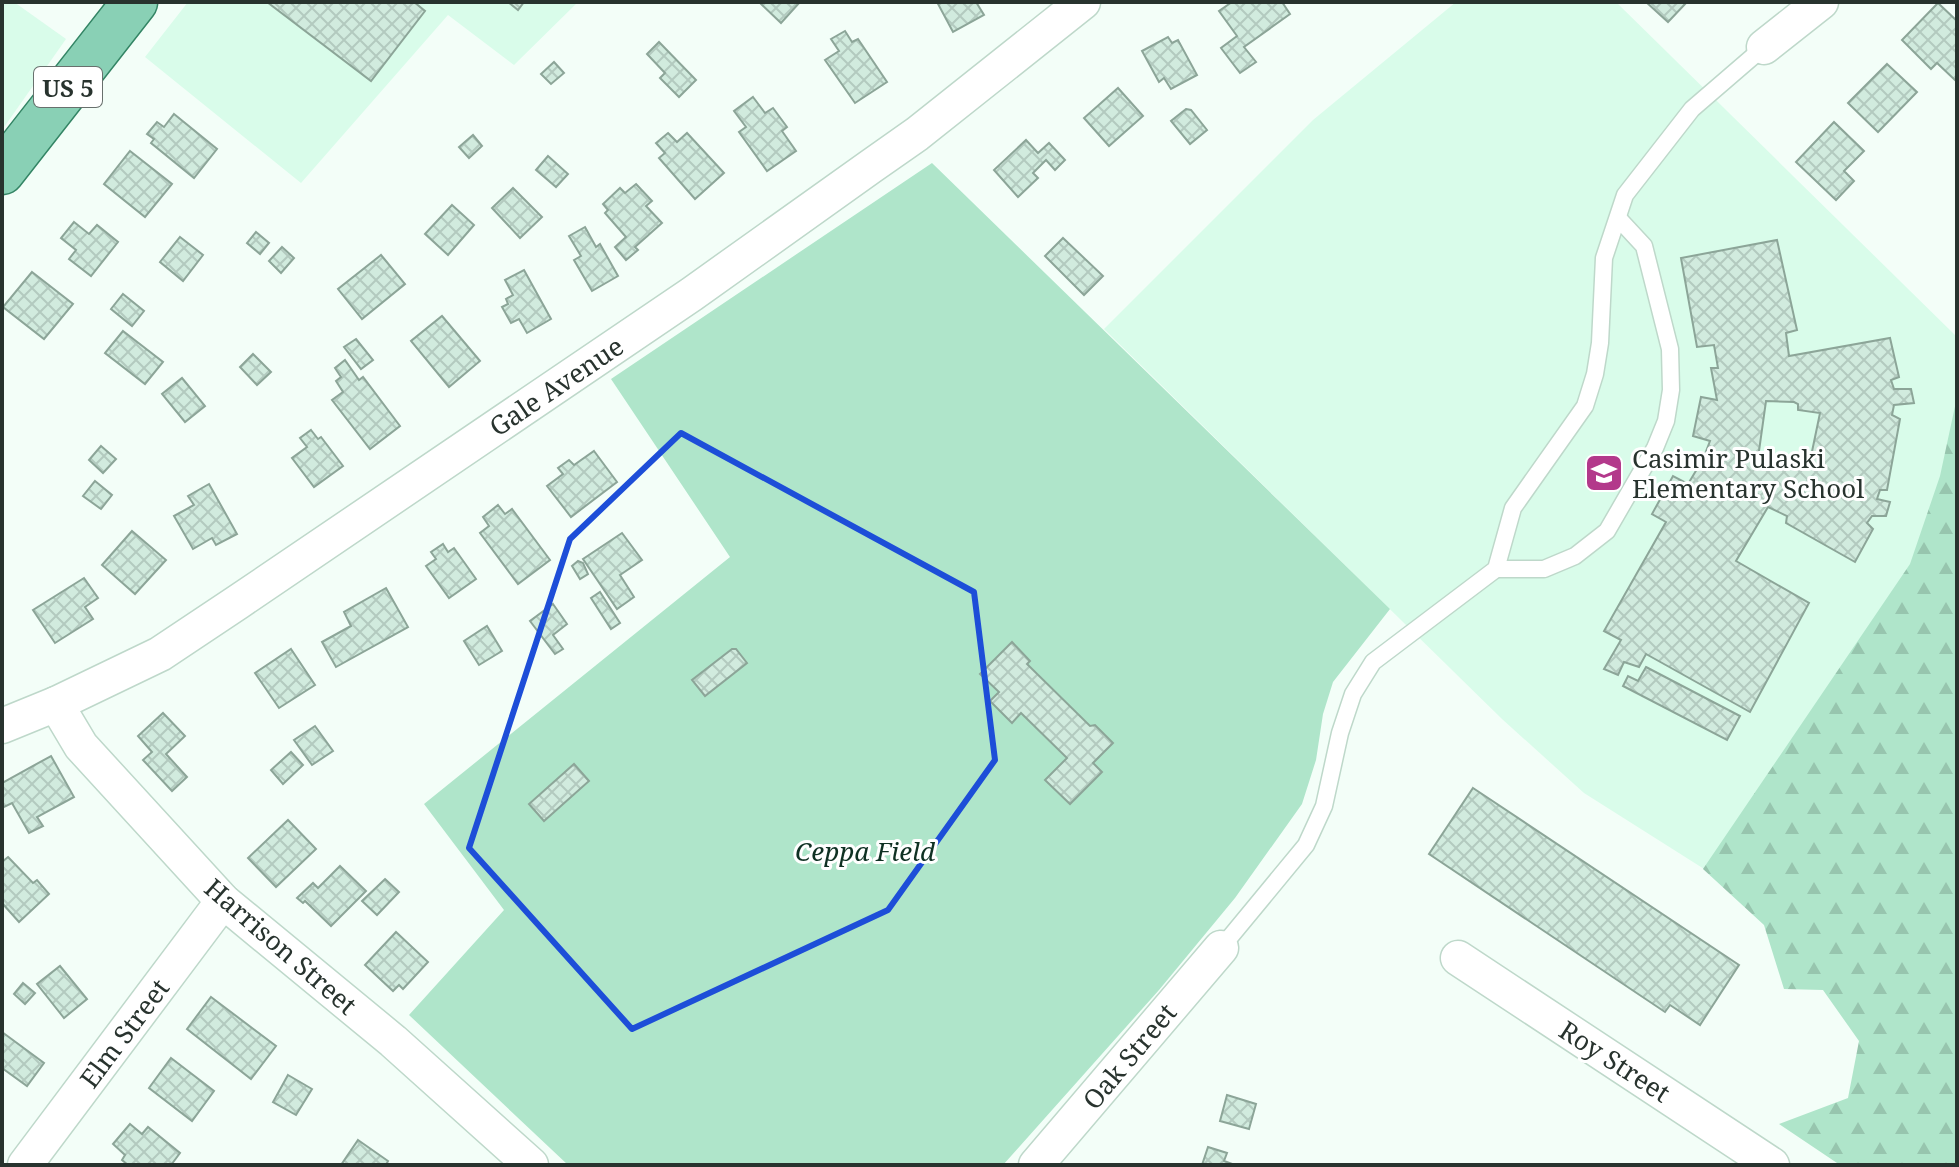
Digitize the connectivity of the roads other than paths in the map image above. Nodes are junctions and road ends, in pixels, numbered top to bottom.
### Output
1 (135, 2) edge
2 (1083, 2) edge
3 (1821, 2) edge
4 (1764, 47) joint
5 (2, 172) edge
6 (1618, 218) junction
7 (1496, 569) junction
8 (56, 704) junction
9 (2, 726) edge
10 (223, 901) junction
11 (1221, 948) joint
12 (1458, 958) dead end
13 (25, 1165) edge
14 (531, 1165) edge
15 (1036, 1165) edge
16 (1772, 1165) edge

1 - 5 main road, US 5
2 - 8 street, Gale Avenue
3 - 4 street
4 - 6 lane
6 - 7 lane
6 - 7 lane
7 - 11 lane
8 - 9 street, Gale Avenue
8 - 10 street, Harrison Street
10 - 13 street, Elm Street
10 - 14 street, Harrison Street
11 - 15 street, Oak Street
12 - 16 street, Roy Street

